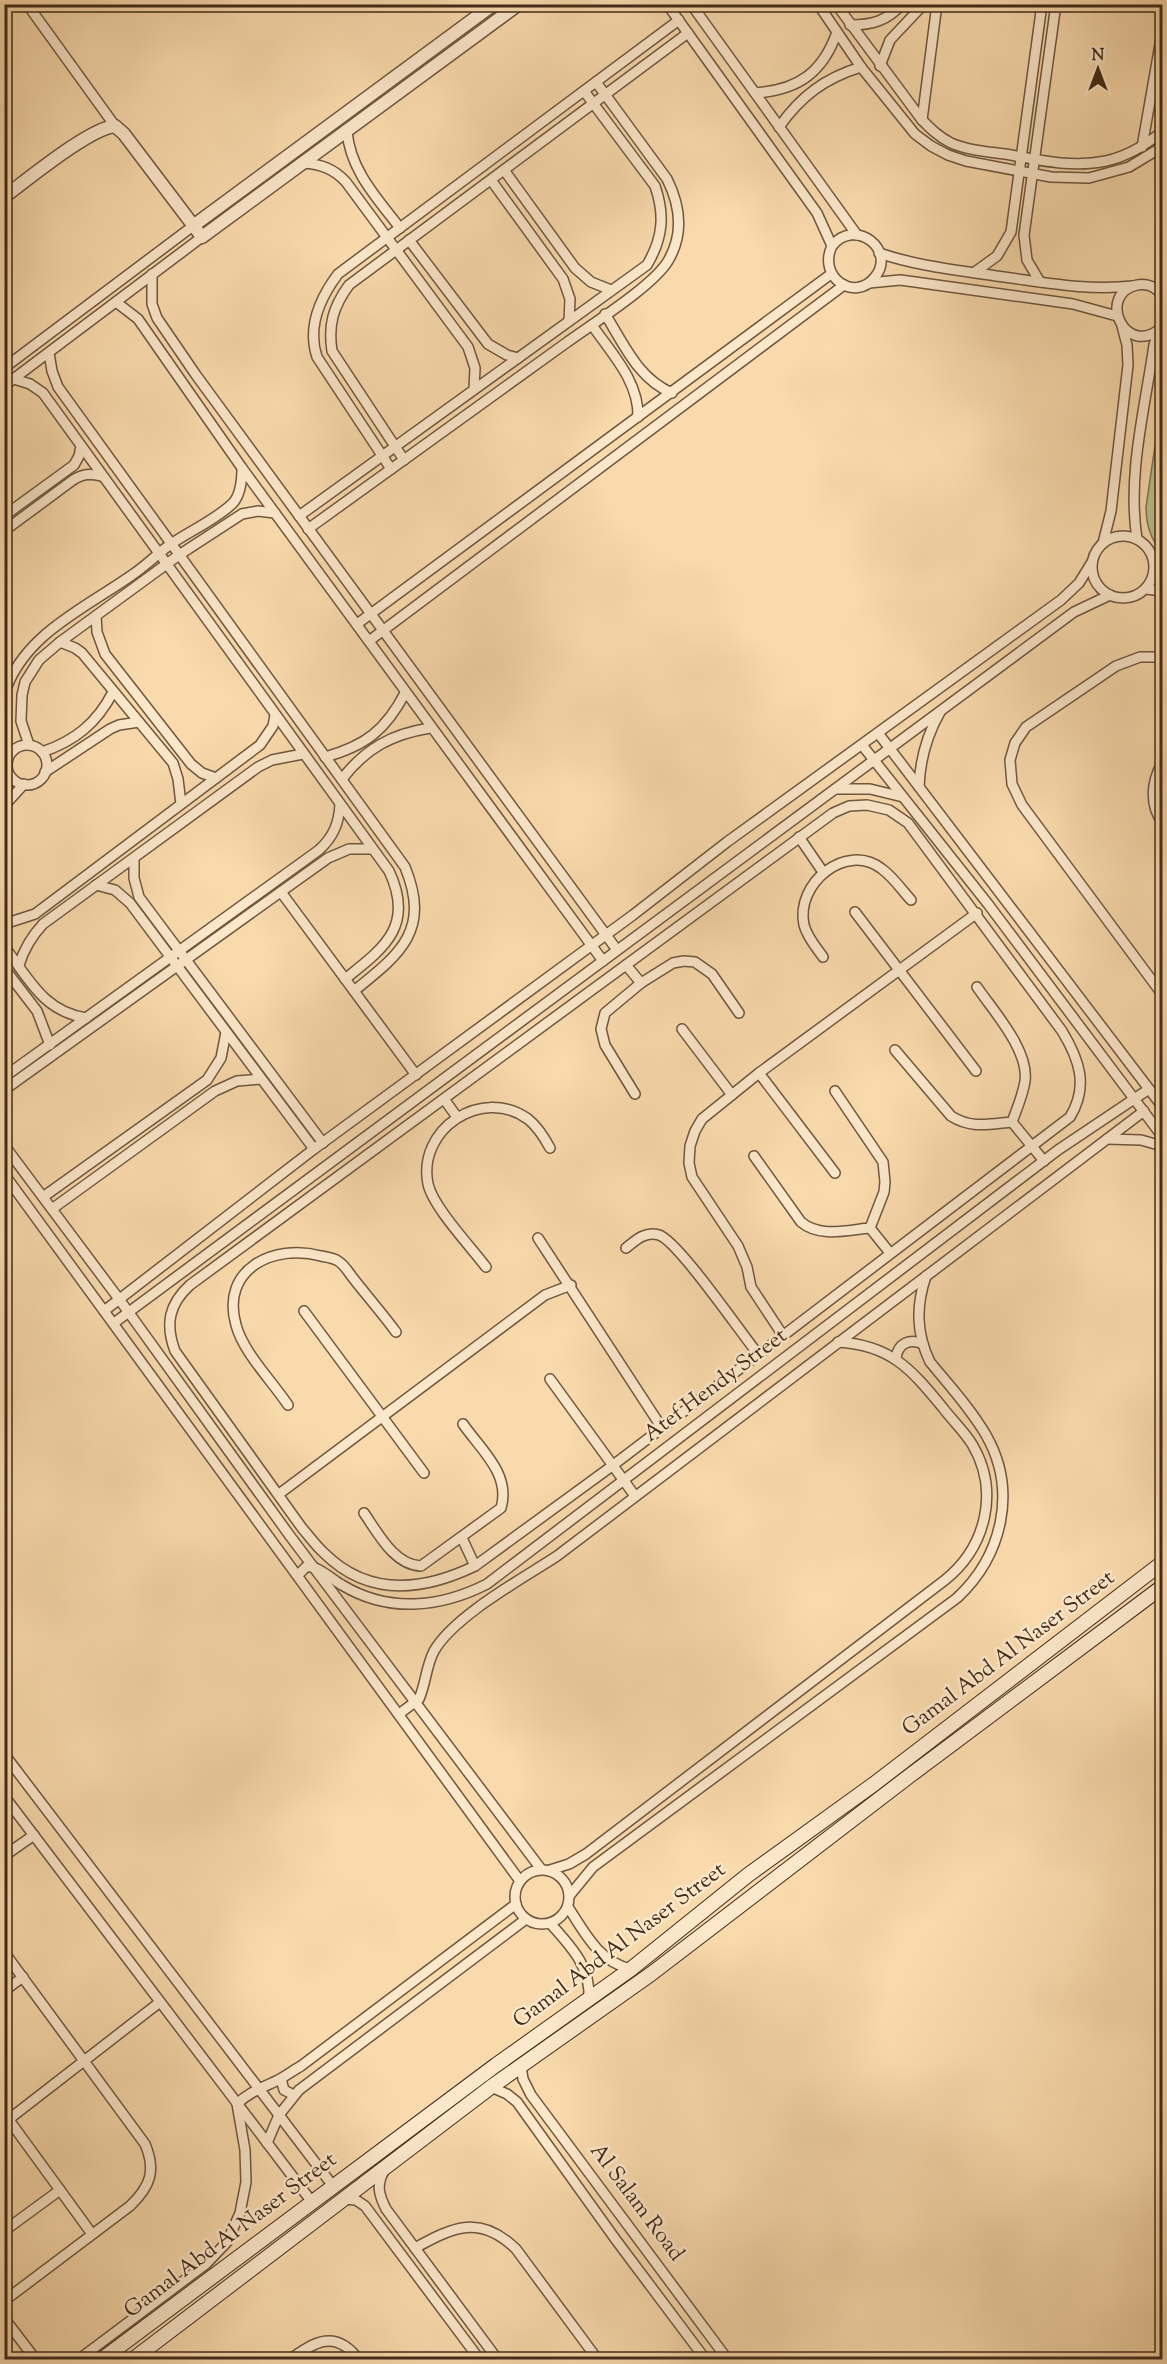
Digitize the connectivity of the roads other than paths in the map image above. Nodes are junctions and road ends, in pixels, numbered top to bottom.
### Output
1 (27, 4) edge
2 (494, 4) edge
3 (519, 4) edge
4 (667, 4) edge
5 (691, 4) edge
6 (818, 4) edge
7 (836, 4) edge
8 (902, 4) edge
9 (924, 4) edge
10 (937, 4) edge
11 (1042, 4) edge
12 (1056, 4) edge
13 (1162, 4) edge
14 (679, 21) junction
15 (850, 25) junction
16 (1162, 27) edge
17 (837, 32) junction
18 (688, 33) junction
19 (1162, 33) edge
20 (880, 66) junction
21 (861, 67) junction
22 (596, 82) junction
23 (584, 91) junction
24 (756, 93) junction
25 (606, 94) junction
26 (593, 103) junction
27 (922, 120) junction
28 (115, 126) junction
29 (779, 127) junction
30 (347, 131) junction
31 (1162, 132) edge
32 (1142, 147) junction
33 (1162, 147) edge
34 (1021, 157) junction
35 (1034, 159) junction
36 (303, 163) junction
37 (504, 170) junction
38 (1019, 171) junction
39 (1032, 173) junction
40 (491, 180) junction
41 (4, 197) edge
42 (193, 226) junction
43 (400, 228) junction
44 (857, 235) junction
45 (202, 237) junction
46 (388, 237) junction
47 (409, 240) junction
48 (832, 246) junction
49 (397, 249) junction
50 (879, 253) junction
51 (975, 272) junction
52 (152, 274) junction
53 (831, 274) junction
54 (1162, 281) edge
55 (1040, 282) junction
56 (869, 283) junction
57 (844, 285) junction
58 (1133, 286) junction
59 (1152, 286) junction
60 (611, 290) junction
61 (1162, 295) edge
62 (116, 302) junction
63 (605, 314) junction
64 (1117, 316) junction
65 (569, 321) junction
66 (592, 325) junction
67 (1122, 326) junction
68 (1161, 328) edge
69 (49, 353) junction
70 (518, 358) junction
71 (4, 368) edge
72 (15, 379) junction
73 (4, 386) edge
74 (474, 389) junction
75 (672, 393) junction
76 (638, 417) junction
77 (81, 446) junction
78 (395, 447) junction
79 (382, 456) junction
80 (404, 460) junction
81 (242, 468) junction
82 (391, 469) junction
83 (101, 476) junction
84 (275, 513) junction
85 (4, 516) edge
86 (299, 516) junction
87 (308, 529) junction
88 (4, 531) edge
89 (1137, 539) junction
90 (1103, 543) junction
91 (171, 544) junction
92 (159, 554) junction
93 (179, 555) junction
94 (1092, 562) junction
95 (167, 564) junction
96 (1159, 572) edge
97 (1146, 589) junction
98 (1162, 591) edge
99 (1110, 595) junction
100 (370, 614) junction
101 (96, 616) junction
102 (357, 624) junction
103 (383, 631) junction
104 (369, 641) junction
105 (60, 642) junction
106 (1162, 657) edge
107 (113, 692) junction
108 (405, 693) junction
109 (4, 695) edge
110 (942, 709) junction
111 (275, 715) junction
112 (139, 722) junction
113 (430, 728) junction
114 (878, 733) junction
115 (29, 745) junction
116 (862, 745) junction
117 (4, 746) edge
118 (890, 748) junction
119 (42, 752) junction
120 (303, 754) junction
121 (325, 757) junction
122 (874, 760) junction
123 (8, 763) junction
124 (1162, 763) edge
125 (45, 772) junction
126 (216, 778) junction
127 (342, 779) junction
128 (4, 780) edge
129 (24, 784) junction
130 (919, 786) junction
131 (836, 789) junction
132 (903, 797) junction
133 (181, 804) junction
134 (340, 804) junction
135 (4, 806) edge
136 (1162, 822) edge
137 (799, 837) junction
138 (372, 849) junction
139 (134, 858) junction
140 (824, 872) junction
141 (96, 885) junction
142 (280, 892) junction
143 (911, 900) dead end
144 (855, 912) dead end
145 (976, 914) junction
146 (4, 924) edge
147 (606, 935) junction
148 (592, 945) junction
149 (4, 946) edge
150 (617, 950) junction
151 (179, 951) junction
152 (170, 957) junction
153 (823, 957) dead end
154 (186, 960) junction
155 (603, 961) junction
156 (19, 965) junction
157 (626, 965) junction
158 (177, 966) junction
159 (4, 968) edge
160 (899, 970) junction
161 (345, 979) junction
162 (641, 983) junction
163 (976, 987) dead end
164 (354, 991) junction
165 (1162, 994) edge
166 (739, 1013) dead end
167 (86, 1018) junction
168 (682, 1029) dead end
169 (226, 1032) junction
170 (50, 1045) junction
171 (896, 1050) dead end
172 (976, 1071) dead end
173 (759, 1073) junction
174 (416, 1075) junction
175 (4, 1077) edge
176 (261, 1079) junction
177 (1149, 1089) junction
178 (4, 1090) edge
179 (835, 1091) dead end
180 (635, 1094) dead end
181 (732, 1095) junction
182 (444, 1099) junction
183 (1135, 1099) junction
184 (1162, 1106) edge
185 (1144, 1110) junction
186 (1112, 1114) junction
187 (457, 1117) junction
188 (1012, 1122) junction
189 (1121, 1128) junction
190 (1162, 1136) edge
191 (1104, 1140) junction
192 (323, 1143) junction
193 (4, 1145) edge
194 (1033, 1146) junction
195 (1162, 1146) edge
196 (550, 1148) dead end
197 (314, 1149) junction
198 (754, 1156) dead end
199 (1044, 1161) junction
200 (835, 1173) dead end
201 (4, 1174) edge
202 (43, 1197) junction
203 (52, 1209) junction
204 (870, 1228) junction
205 (538, 1238) dead end
206 (626, 1248) dead end
207 (239, 1250) junction
208 (890, 1253) junction
209 (251, 1266) junction
210 (486, 1267) dead end
211 (926, 1275) junction
212 (571, 1285) junction
213 (119, 1299) junction
214 (104, 1311) junction
215 (304, 1311) dead end
216 (129, 1312) junction
217 (114, 1323) junction
218 (396, 1332) dead end
219 (782, 1335) junction
220 (838, 1342) junction
221 (923, 1344) junction
222 (758, 1354) junction
223 (896, 1358) junction
224 (550, 1379) dead end
225 (288, 1405) dead end
226 (382, 1417) junction
227 (463, 1424) dead end
228 (662, 1428) junction
229 (612, 1466) junction
230 (424, 1473) dead end
231 (623, 1481) junction
232 (279, 1494) junction
233 (635, 1496) junction
234 (364, 1513) dead end
235 (462, 1538) junction
236 (1162, 1563) edge
237 (475, 1566) junction
238 (313, 1567) junction
239 (298, 1575) junction
240 (1162, 1587) edge
241 (416, 1703) junction
242 (399, 1714) junction
243 (4, 1754) edge
244 (903, 1760) junction
245 (912, 1774) junction
246 (874, 1784) junction
247 (4, 1796) edge
248 (884, 1796) junction
249 (34, 1835) junction
250 (4, 1856) edge
251 (545, 1870) junction
252 (520, 1881) junction
253 (570, 1895) junction
254 (516, 1904) junction
255 (568, 1907) junction
256 (526, 1919) junction
257 (550, 1923) junction
258 (4, 1952) edge
259 (631, 1969) junction
260 (23, 1977) junction
261 (4, 1991) edge
262 (589, 2000) junction
263 (160, 2002) junction
264 (84, 2061) junction
265 (521, 2066) junction
266 (281, 2079) junction
267 (490, 2087) junction
268 (258, 2088) junction
269 (294, 2095) junction
270 (531, 2095) junction
271 (517, 2102) junction
272 (237, 2104) junction
273 (279, 2115) junction
274 (7, 2121) edge
275 (267, 2142) junction
276 (384, 2170) junction
277 (333, 2186) junction
278 (60, 2190) junction
279 (345, 2199) junction
280 (312, 2202) junction
281 (386, 2209) junction
282 (374, 2218) junction
283 (4, 2231) edge
284 (93, 2234) junction
285 (415, 2248) junction
286 (4, 2301) edge
287 (4, 2318) edge
288 (153, 2321) junction
289 (164, 2335) junction
290 (130, 2338) junction
291 (137, 2356) edge
292 (36, 2360) edge
293 (78, 2360) edge
294 (102, 2360) edge
295 (289, 2360) edge
296 (359, 2360) edge
297 (480, 2360) edge
298 (498, 2360) edge
299 (598, 2360) edge
300 (706, 2360) edge
301 (728, 2360) edge

1 - 28 street
2 - 42 street
3 - 30 street
4 - 14 street
5 - 24 street
6 - 17 street
7 - 15 street
8 - 15 street
9 - 20 street
10 - 27 street
11 - 34 street
12 - 35 street
13 - 16 street
14 - 18 street
14 - 22 street
15 - 20 street
17 - 21 street
17 - 24 street
18 - 25 street
18 - 48 street
19 - 32 street
20 - 27 street
21 - 29 street
21 - 38 street
22 - 23 street
22 - 25 street
23 - 26 street
23 - 43 street
24 - 29 street
25 - 26 street
25 - 63 street
26 - 37 street
26 - 60 street
27 - 34 street
28 - 41 street
28 - 42 street
29 - 44 street
30 - 36 street
30 - 43 street
31 - 32 street
32 - 35 street
33 - 39 street
34 - 35 street
34 - 38 street
35 - 39 street
36 - 45 street
36 - 46 street
37 - 40 street
37 - 60 street
38 - 39 street
38 - 51 street
39 - 55 street
40 - 47 street
40 - 65 street
42 - 45 street
42 - 71 street
43 - 46 street
44 - 48 street
44 - 50 street
45 - 52 street
46 - 49 street
46 - 79 street
47 - 49 street
47 - 70 street
48 - 53 street
49 - 74 street
49 - 78 street
50 - 51 street
50 - 56 street
51 - 55 street
52 - 62 street
52 - 86 street
53 - 57 street
53 - 75 street
54 - 59 street
55 - 58 street
56 - 57 street
56 - 64 street
57 - 103 street
58 - 59 street
58 - 64 street
59 - 61 street
60 - 65 street
62 - 69 street
62 - 81 street
63 - 66 street
63 - 75 street
64 - 67 street
65 - 70 street
66 - 76 street
66 - 80 street
67 - 68 street
67 - 90 street
68 - 89 street
69 - 72 street
69 - 91 street
70 - 74 street
72 - 73 street
72 - 77 street
74 - 78 street
75 - 76 street
76 - 100 street
77 - 83 street
77 - 85 street
78 - 79 street
78 - 80 street
79 - 82 street
79 - 86 street
80 - 82 street
81 - 84 street
81 - 91 street
82 - 87 street
83 - 88 street
83 - 92 street
84 - 93 street
84 - 102 street
86 - 87 street
87 - 100 street
89 - 90 street
89 - 96 street
90 - 94 street
91 - 92 street
91 - 93 street
92 - 95 street
92 - 109 street
93 - 95 street
93 - 121 street
94 - 99 street
94 - 114 street
95 - 101 street
95 - 111 street
96 - 97 street
97 - 98 street
97 - 99 street
99 - 110 street
100 - 102 street
100 - 103 street
101 - 105 street
101 - 126 street
102 - 104 street
103 - 104 street
103 - 147 street
104 - 108 street
105 - 107 street
105 - 115 street
106 - 165 street
107 - 112 street
107 - 119 street
108 - 113 street
108 - 121 street
110 - 118 street
110 - 130 street
111 - 120 street
111 - 126 street
112 - 125 street
112 - 133 street
113 - 127 street
113 - 148 street
114 - 116 street
114 - 118 street
115 - 119 street
115 - 123 street
116 - 122 street
116 - 147 street
117 - 123 street
118 - 122 street
118 - 130 street
119 - 125 street
120 - 134 street
120 - 139 street
121 - 127 street
122 - 131 street
122 - 132 street
123 - 128 street
123 - 129 street
124 - 136 street
125 - 129 street
126 - 133 street
127 - 164 street
129 - 135 street
130 - 177 street
131 - 132 street
131 - 150 street
132 - 183 street
133 - 146 street
134 - 138 street
134 - 151 street
137 - 140 street
137 - 145 street
137 - 157 street
138 - 142 street
138 - 161 street
139 - 141 street
139 - 151 street
140 - 143 street
140 - 153 street
141 - 152 street
141 - 156 street
142 - 154 street
142 - 161 street
144 - 160 street
145 - 160 street
145 - 194 street
147 - 148 street
147 - 150 street
148 - 155 street
148 - 174 street
149 - 156 street
150 - 155 street
151 - 152 street
151 - 154 street
152 - 158 street
152 - 167 street
154 - 158 street
154 - 192 street
155 - 216 street
156 - 167 street
157 - 162 street
157 - 182 street
158 - 169 street
158 - 178 street
159 - 170 street
160 - 172 street
160 - 173 street
161 - 164 street
162 - 166 street
162 - 180 street
163 - 188 street
164 - 174 street
167 - 170 street
168 - 181 street
169 - 176 street
169 - 202 street
170 - 175 street
171 - 188 street
173 - 181 street
173 - 200 street
174 - 192 street
176 - 197 street
176 - 203 street
177 - 183 street, Atef Hendy Street
177 - 184 street
179 - 204 street
181 - 219 street
182 - 187 street
182 - 207 street
183 - 185 street
183 - 186 street, Atef Hendy Street
185 - 189 street, Atef Hendy Street
185 - 190 street
186 - 189 street
186 - 199 street, Atef Hendy Street
187 - 196 street
187 - 210 street
188 - 194 street
189 - 191 street, Atef Hendy Street
191 - 195 street
191 - 211 street, Atef Hendy Street
192 - 197 street
193 - 202 street
194 - 199 street
194 - 208 street
197 - 213 street
198 - 204 street
199 - 231 street, Atef Hendy Street
201 - 214 street
202 - 203 street
203 - 213 street
204 - 208 street
205 - 212 street
206 - 222 street
207 - 209 street
207 - 232 street
208 - 219 street
209 - 218 street
209 - 225 street
211 - 220 street, Atef Hendy Street
211 - 221 street
212 - 226 street
212 - 228 street
213 - 214 street
213 - 216 street
214 - 217 street
215 - 226 street
216 - 217 street
216 - 238 street
217 - 239 street
219 - 222 street
220 - 223 street
220 - 233 street, Atef Hendy Street
221 - 223 street
221 - 253 street
222 - 228 street
223 - 251 street
224 - 229 street
226 - 230 street
226 - 232 street
227 - 235 street
228 - 229 street
229 - 231 street
229 - 237 street
231 - 233 street
231 - 238 street, Atef Hendy Street
232 - 237 street
233 - 241 street, Atef Hendy Street
234 - 235 street
235 - 237 street
236 - 244 main road, Gamal Abd Al Naser Street
238 - 239 street
238 - 241 street
239 - 242 street
240 - 245 main road, Gamal Abd Al Naser Street
241 - 242 street
241 - 251 street
242 - 252 street
243 - 268 street
244 - 245 main road
244 - 246 main road, Gamal Abd Al Naser Street
245 - 248 main road, Gamal Abd Al Naser Street
246 - 248 main road
246 - 259 main road, Gamal Abd Al Naser Street
247 - 249 street
248 - 265 main road, Gamal Abd Al Naser Street
249 - 250 street
249 - 263 street
251 - 252 street
251 - 253 street
252 - 254 street
253 - 255 street
254 - 256 street
254 - 266 street
255 - 257 street
255 - 259 street
256 - 257 street
256 - 269 street
257 - 262 street
258 - 260 street
259 - 262 main road, Gamal Abd Al Naser Street
260 - 261 street
260 - 264 street
262 - 277 main road, Gamal Abd Al Naser Street
263 - 264 street
263 - 272 street
264 - 274 street
264 - 284 street
265 - 267 main road, Gamal Abd Al Naser Street
265 - 270 street, Al Salam Road
266 - 268 street
266 - 269 street
267 - 271 street, Al Salam Road
267 - 276 main road, Gamal Abd Al Naser Street
268 - 272 street
268 - 273 street
269 - 273 street
270 - 271 street
270 - 301 street, Al Salam Road
271 - 300 street, Al Salam Road
272 - 275 street
272 - 293 street
273 - 275 street
273 - 277 street
274 - 278 street
275 - 280 street
276 - 279 main road, Gamal Abd Al Naser Street
276 - 281 street
277 - 280 main road, Gamal Abd Al Naser Street
278 - 283 street
278 - 284 street
279 - 282 street
279 - 289 main road, Gamal Abd Al Naser Street
280 - 288 main road, Gamal Abd Al Naser Street
281 - 282 street
281 - 285 street
282 - 297 street
284 - 286 street
285 - 298 street
285 - 299 street
287 - 292 street
288 - 289 main road
288 - 290 main road, Gamal Abd Al Naser Street
289 - 291 main road, Gamal Abd Al Naser Street
290 - 291 main road
290 - 294 main road, Gamal Abd Al Naser Street
295 - 296 street

